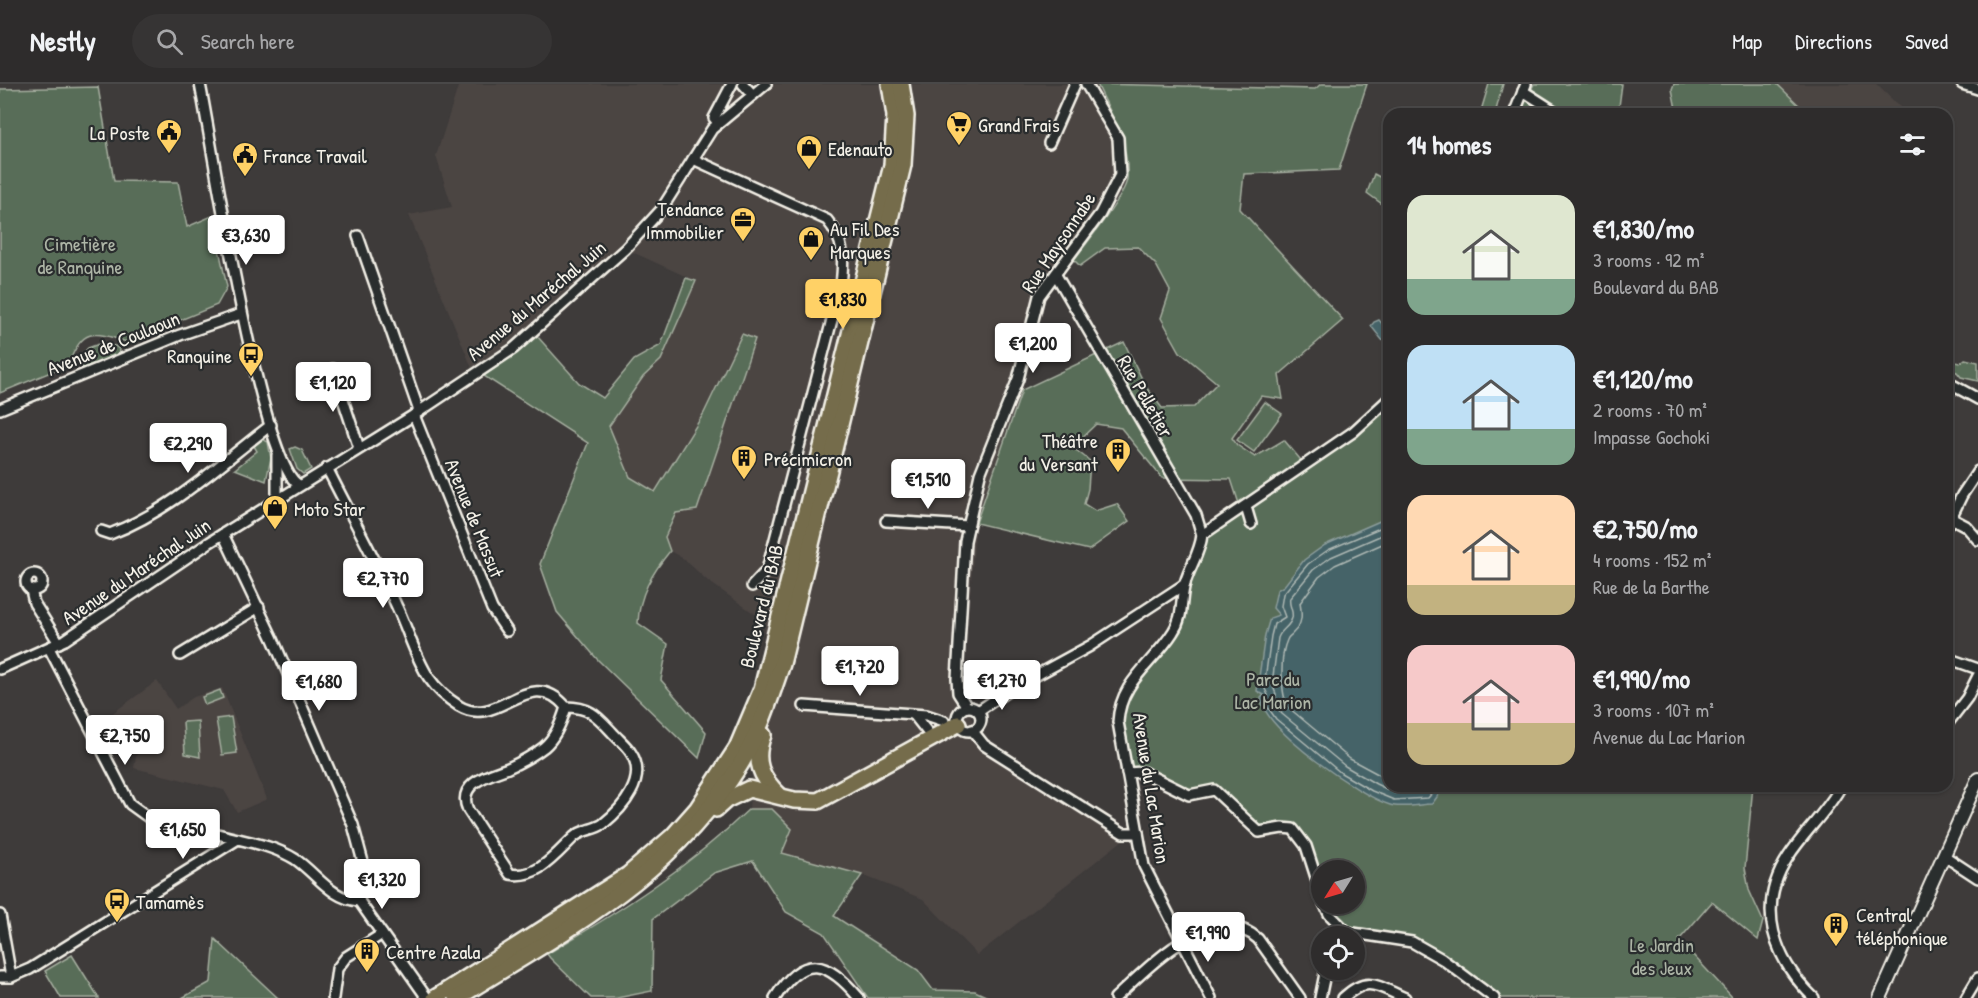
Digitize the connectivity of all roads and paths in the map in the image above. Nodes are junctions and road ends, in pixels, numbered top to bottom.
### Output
1 (200, 84) edge
2 (732, 84) edge
3 (743, 84) edge
4 (766, 84) edge
5 (890, 84) edge
6 (901, 84) edge
7 (1075, 84) edge
8 (1086, 84) edge
9 (1962, 84) edge
10 (1524, 88) edge
11 (1978, 89) edge
12 (753, 95) junction
13 (1516, 108) edge
14 (1551, 108) edge
15 (718, 123) junction
16 (1049, 143) dead end
17 (693, 159) junction
18 (358, 236) dead end
19 (1056, 275) junction
20 (241, 314) junction
21 (333, 369) dead end
22 (1953, 385) edge
23 (1978, 399) edge
24 (1383, 404) edge
25 (0, 409) edge
26 (417, 413) junction
27 (271, 425) junction
28 (359, 448) junction
29 (278, 452) junction
30 (327, 468) junction
31 (1978, 471) edge
32 (299, 485) junction
33 (277, 499) junction
34 (1246, 507) junction
35 (1953, 511) edge
36 (886, 521) dead end
37 (1953, 521) edge
38 (1251, 524) dead end
39 (968, 526) junction
40 (101, 531) dead end
41 (223, 534) junction
42 (1202, 535) junction
43 (1978, 540) edge
44 (1185, 584) junction
45 (752, 586) dead end
46 (31, 590) dead end
47 (259, 607) junction
48 (507, 631) dead end
49 (59, 643) junction
50 (49, 648) junction
51 (180, 655) dead end
52 (1953, 660) edge
53 (782, 664) junction
54 (0, 669) edge
55 (1978, 669) edge
56 (1978, 676) edge
57 (804, 706) dead end
58 (567, 707) junction
59 (978, 711) junction
60 (914, 715) junction
61 (1953, 716) edge
62 (948, 727) junction
63 (1127, 773) junction
64 (1978, 779) edge
65 (1837, 792) edge
66 (780, 796) junction
67 (706, 815) junction
68 (1138, 832) junction
69 (238, 839) junction
70 (1943, 855) junction
71 (1311, 862) edge
72 (1978, 878) edge
73 (360, 901) junction
74 (1329, 914) edge
75 (0, 915) edge
76 (1338, 926) edge
77 (381, 934) junction
78 (1365, 936) edge
79 (1181, 942) junction
80 (0, 977) edge
81 (11, 977) junction
82 (1978, 978) edge
83 (1324, 980) edge
84 (333, 998) edge
85 (427, 998) edge
86 (435, 998) edge
87 (458, 998) edge
88 (775, 998) edge
89 (859, 998) edge
90 (1115, 998) edge
91 (1211, 998) edge
92 (1300, 998) edge
93 (1320, 998) edge
94 (1342, 998) edge
95 (1405, 998) edge
96 (1494, 998) edge
97 (1814, 998) edge
98 (1880, 998) edge
99 (1966, 998) edge

1 - 20 street
2 - 15 street, Avenue du Maréchal Juin
3 - 12 street
4 - 12 street, Avenue du Maréchal Juin
5 - 86 main road, Boulevard du BAB
6 - 53 main road, Boulevard du BAB
7 - 16 street
8 - 19 street, Rue Maysonnabe
9 - 11 street
10 - 13 street
10 - 14 street
12 - 15 street, Avenue du Maréchal Juin
15 - 17 street, Avenue du Maréchal Juin
17 - 26 street, Avenue du Maréchal Juin
17 - 45 street
18 - 26 street, Avenue de Massut
19 - 39 street, Rue Maysonnabe
19 - 42 street, Rue Pelletier
20 - 25 street, Avenue de Coulaoun
20 - 27 street
21 - 28 street
22 - 23 street
24 - 34 street
26 - 28 street, Avenue du Maréchal Juin
26 - 48 street, Avenue de Massut
27 - 29 street
27 - 40 street
28 - 30 street, Avenue du Maréchal Juin
29 - 32 street
29 - 33 street
30 - 32 street, Avenue du Maréchal Juin
30 - 58 street
31 - 35 street
32 - 33 street, Avenue du Maréchal Juin
33 - 41 street, Avenue du Maréchal Juin
34 - 38 street
34 - 42 street
36 - 39 street
37 - 43 street
39 - 62 street, Rue Maysonnabe
41 - 47 street
41 - 49 street, Avenue du Maréchal Juin
42 - 44 street, Avenue du Lac Marion
44 - 59 street
44 - 63 street, Avenue du Lac Marion
46 - 49 street
47 - 51 street
47 - 73 street
49 - 50 street, Avenue du Maréchal Juin
50 - 54 street, Avenue du Maréchal Juin
50 - 69 street
52 - 55 street
53 - 66 main road
53 - 67 main road, Boulevard du BAB
56 - 61 street
57 - 60 street
58 - 58 street
59 - 62 street
59 - 62 street
60 - 62 street
60 - 62 street
62 - 66 main road
62 - 68 street
63 - 68 street, Avenue du Lac Marion
63 - 71 street
64 - 70 street
65 - 97 street
66 - 67 main road
67 - 87 main road, Boulevard du BAB
68 - 79 street, Avenue du Lac Marion
69 - 73 street
69 - 81 street
70 - 72 street
70 - 98 street
73 - 77 street
74 - 76 street
75 - 81 street
77 - 84 street
77 - 85 street
78 - 96 street
79 - 90 street
79 - 91 street, Avenue du Lac Marion
79 - 92 street
80 - 81 street
82 - 99 street
83 - 93 street
88 - 89 street
94 - 95 street

